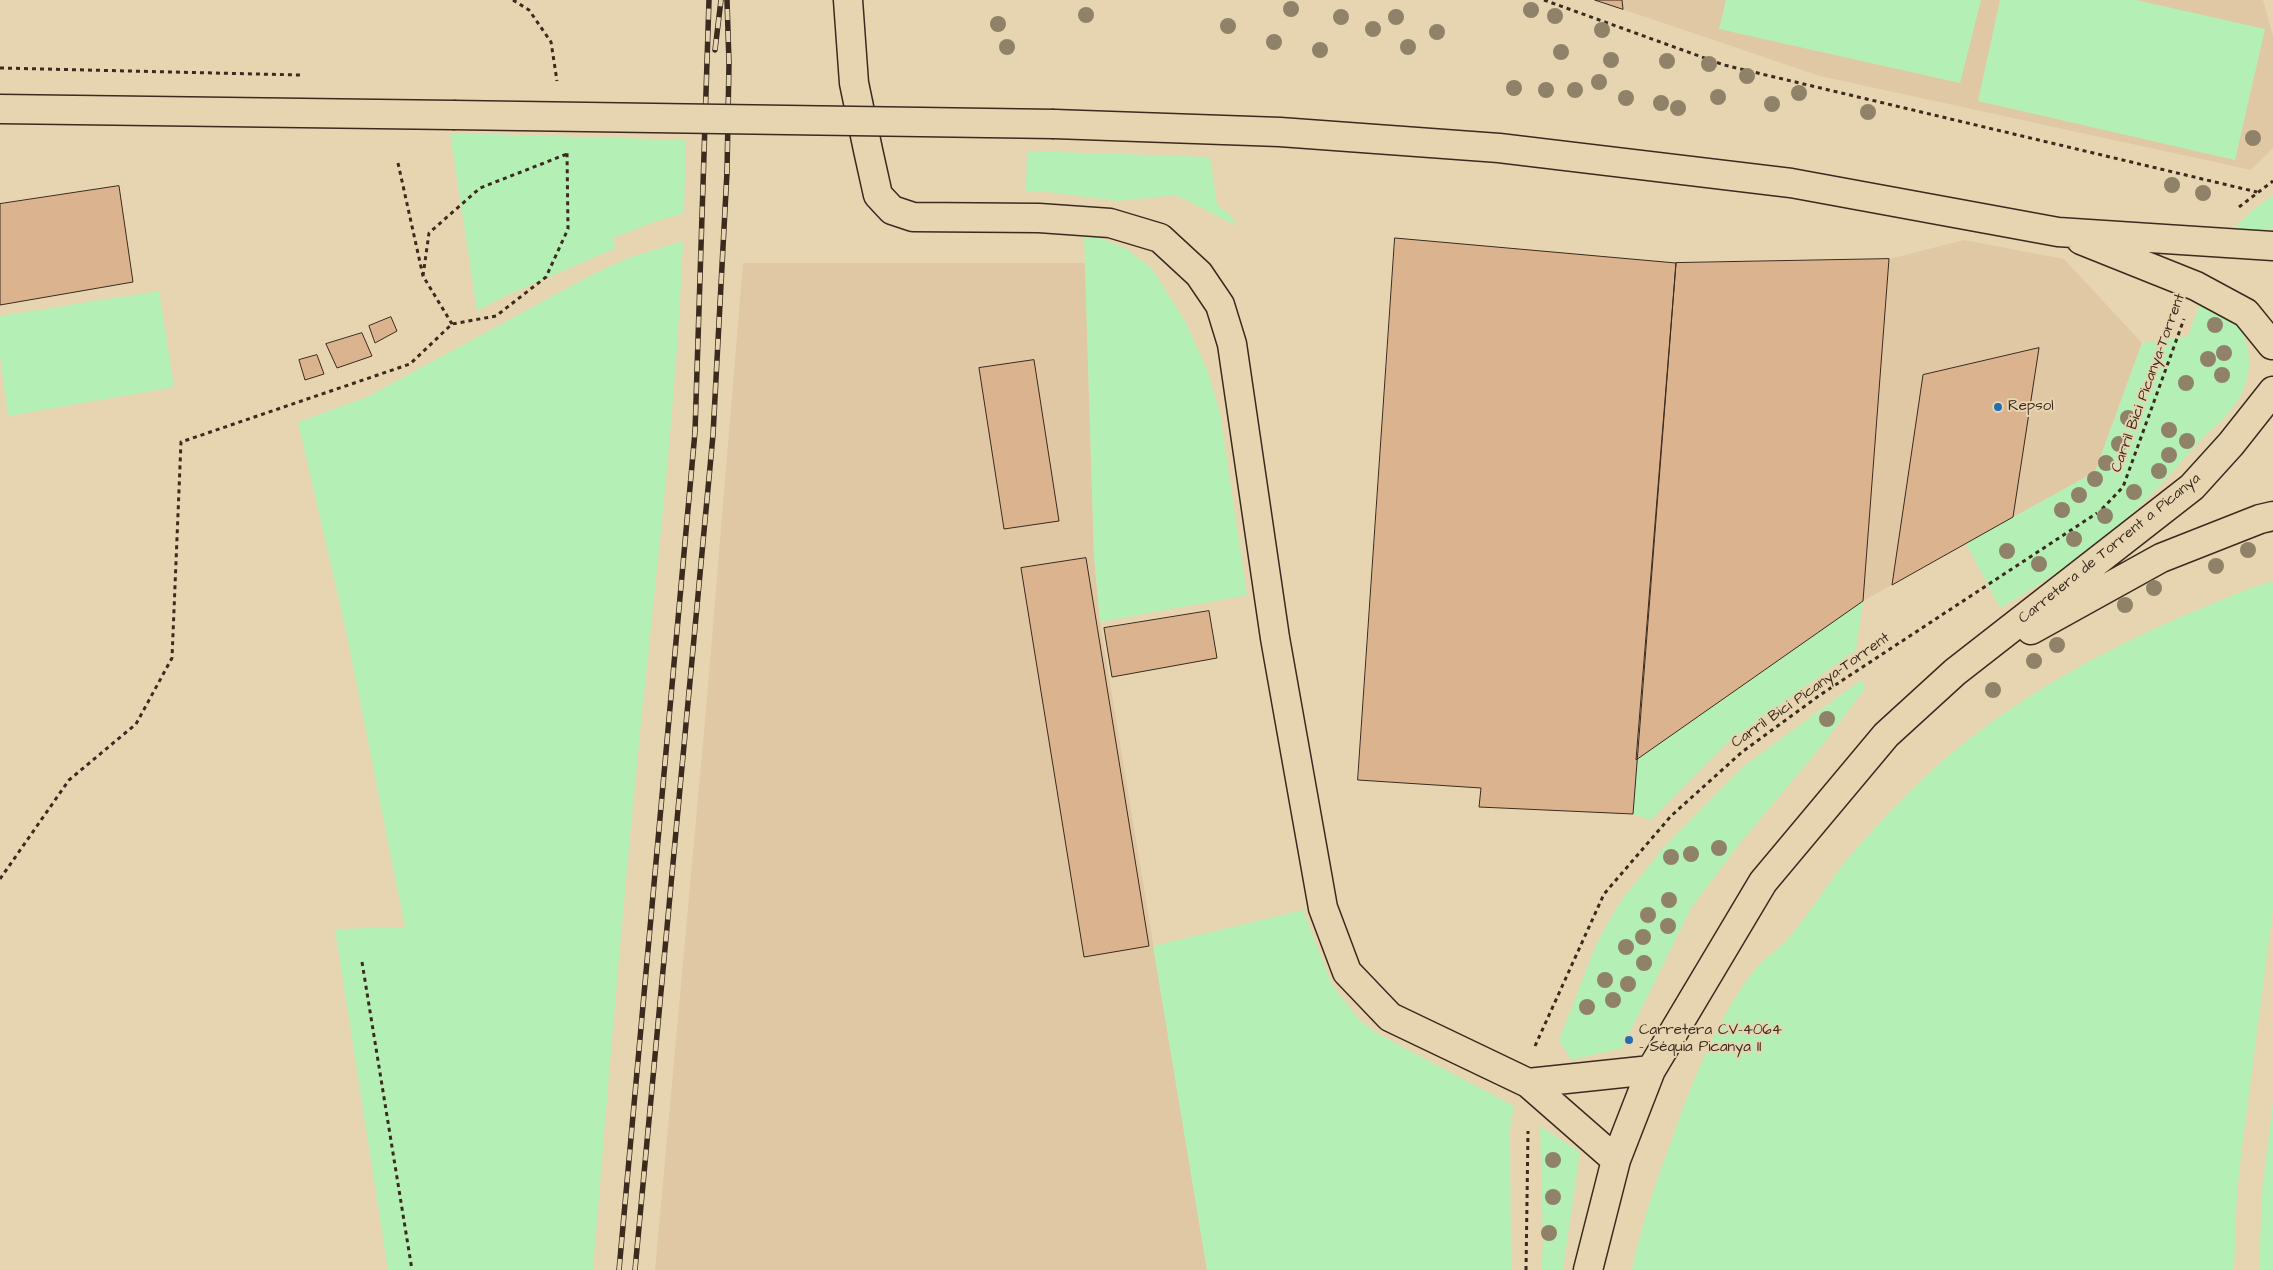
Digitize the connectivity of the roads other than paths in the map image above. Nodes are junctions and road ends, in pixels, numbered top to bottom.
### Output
1 (848, 0) edge
2 (0, 109) edge
3 (2058, 232) junction
4 (2273, 246) edge
5 (2273, 346) edge
6 (2273, 391) edge
7 (2273, 516) edge
8 (1955, 672) junction
9 (1651, 1070) junction
10 (1528, 1083) junction
11 (1616, 1160) junction
12 (1588, 1270) edge

1 - 10 street
2 - 3 street, bridge
3 - 4 street
3 - 5 street
6 - 8 street, Carretera de Torrent a Picanya
7 - 8 street, Carretera de Torrent a Picanya
8 - 9 street, Carretera de Torrent a Picanya
9 - 10 street
9 - 11 street, Carretera de Torrent a Picanya
10 - 11 street
11 - 12 street, Carretera de Torrent a Picanya

